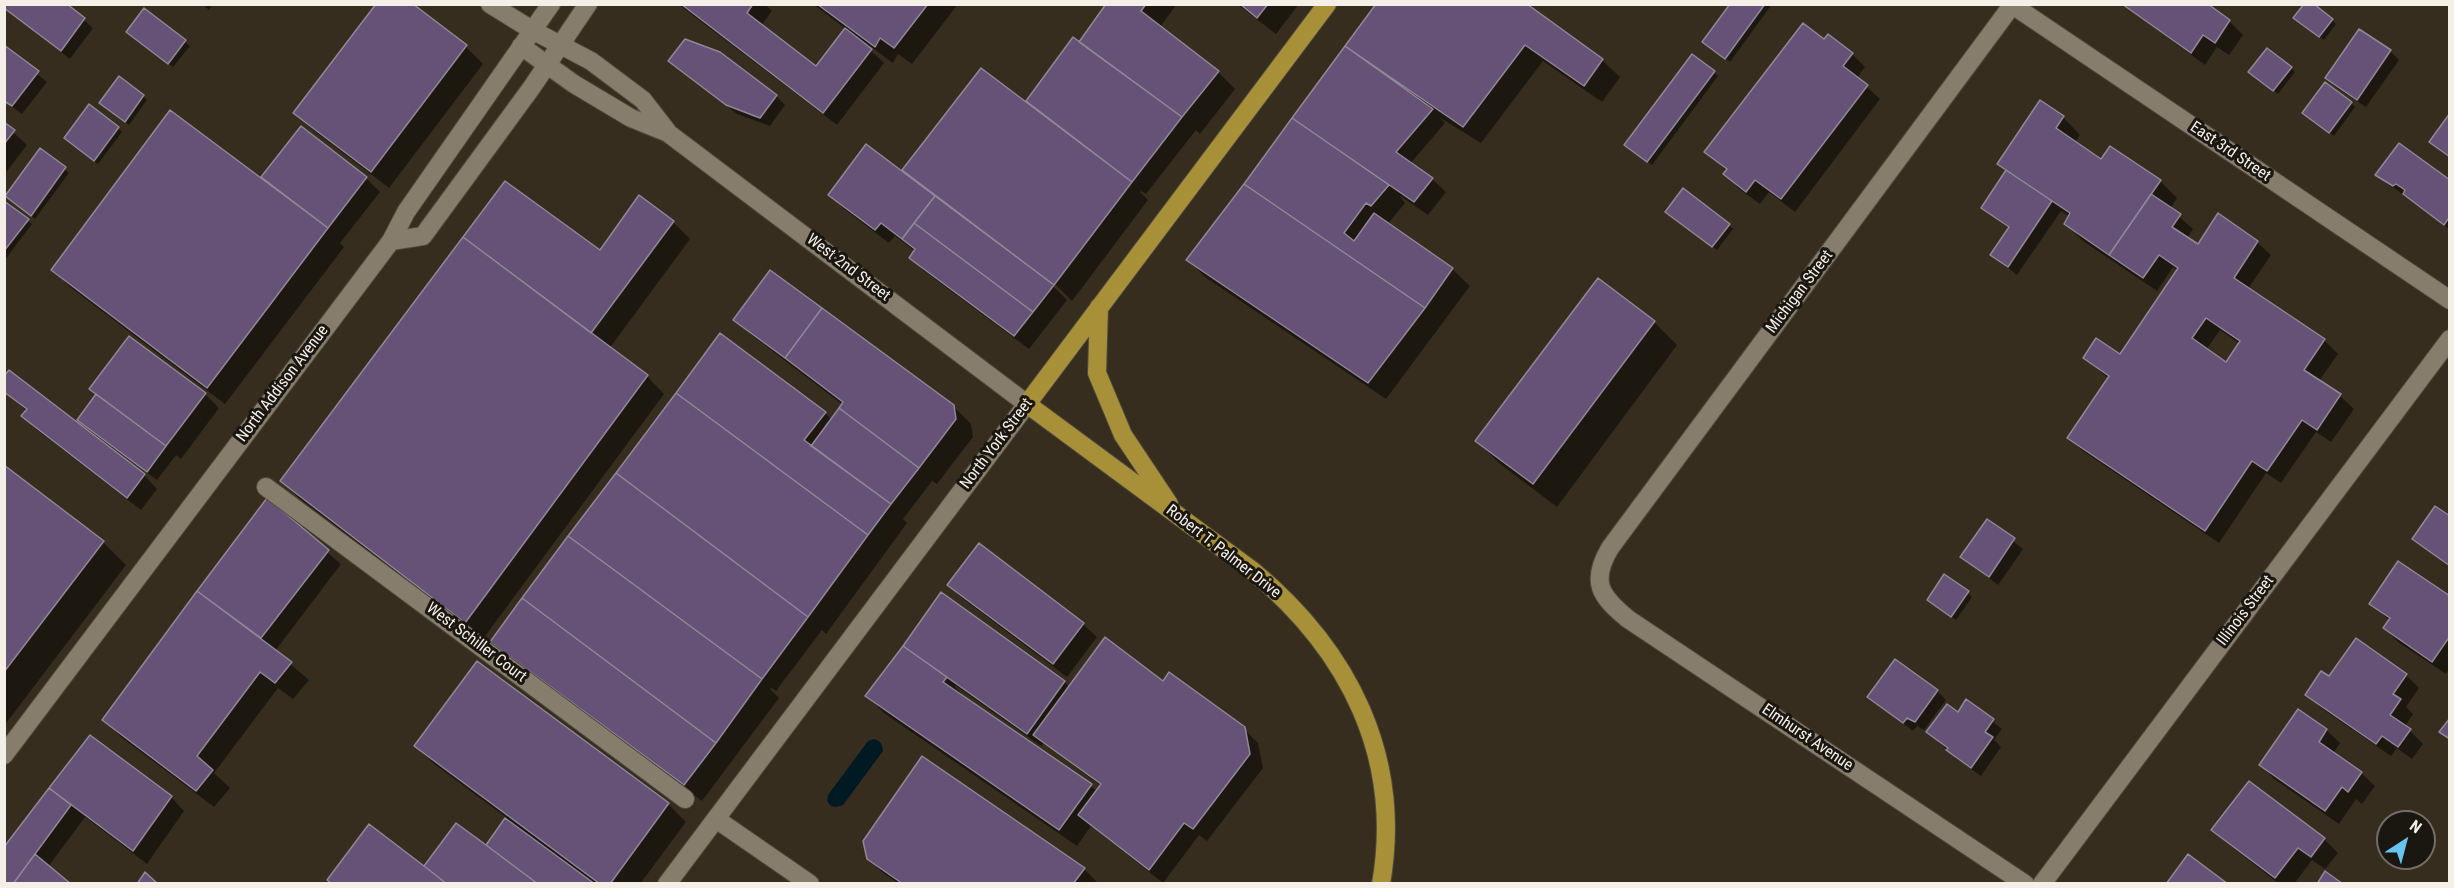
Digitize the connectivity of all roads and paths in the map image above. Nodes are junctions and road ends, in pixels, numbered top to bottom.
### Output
1 (490, 4) edge
2 (551, 4) edge
3 (588, 4) edge
4 (1327, 4) edge
5 (2012, 5) edge
6 (532, 30) junction
7 (560, 44) junction
8 (522, 46) junction
9 (548, 64) junction
10 (668, 133) junction
11 (391, 241) junction
12 (2450, 300) edge
13 (1099, 307) junction
14 (2450, 339) edge
15 (1026, 404) junction
16 (266, 488) dead end
17 (1177, 516) junction
18 (1599, 584) joint
19 (4, 755) edge
20 (685, 799) dead end
21 (716, 819) junction
22 (667, 884) edge
23 (810, 884) edge
24 (1381, 884) edge
25 (2025, 884) edge
26 (2042, 884) edge

1 - 6 street, West 2nd Street
2 - 6 street, North Addison Avenue
3 - 7 street
4 - 13 main road, North York Street
5 - 12 street, East 3rd Street
5 - 18 street, Michigan Street
6 - 7 street, West 2nd Street
6 - 8 street, North Addison Avenue
7 - 9 street
7 - 10 street, West 2nd Street
8 - 9 street, West 2nd Street
8 - 11 street, North Addison Avenue
9 - 10 street, West 2nd Street
9 - 11 street
10 - 15 street, West 2nd Street
11 - 19 street, North Addison Avenue
13 - 15 main road, North York Street
13 - 17 main road
14 - 26 street, Illinois Street
15 - 17 main road, Robert T. Palmer Drive
15 - 21 street, North York Street
16 - 20 street, West Schiller Court
17 - 24 main road, Robert T. Palmer Drive
18 - 25 street, Elmhurst Avenue
21 - 22 street, North York Street
21 - 23 street

